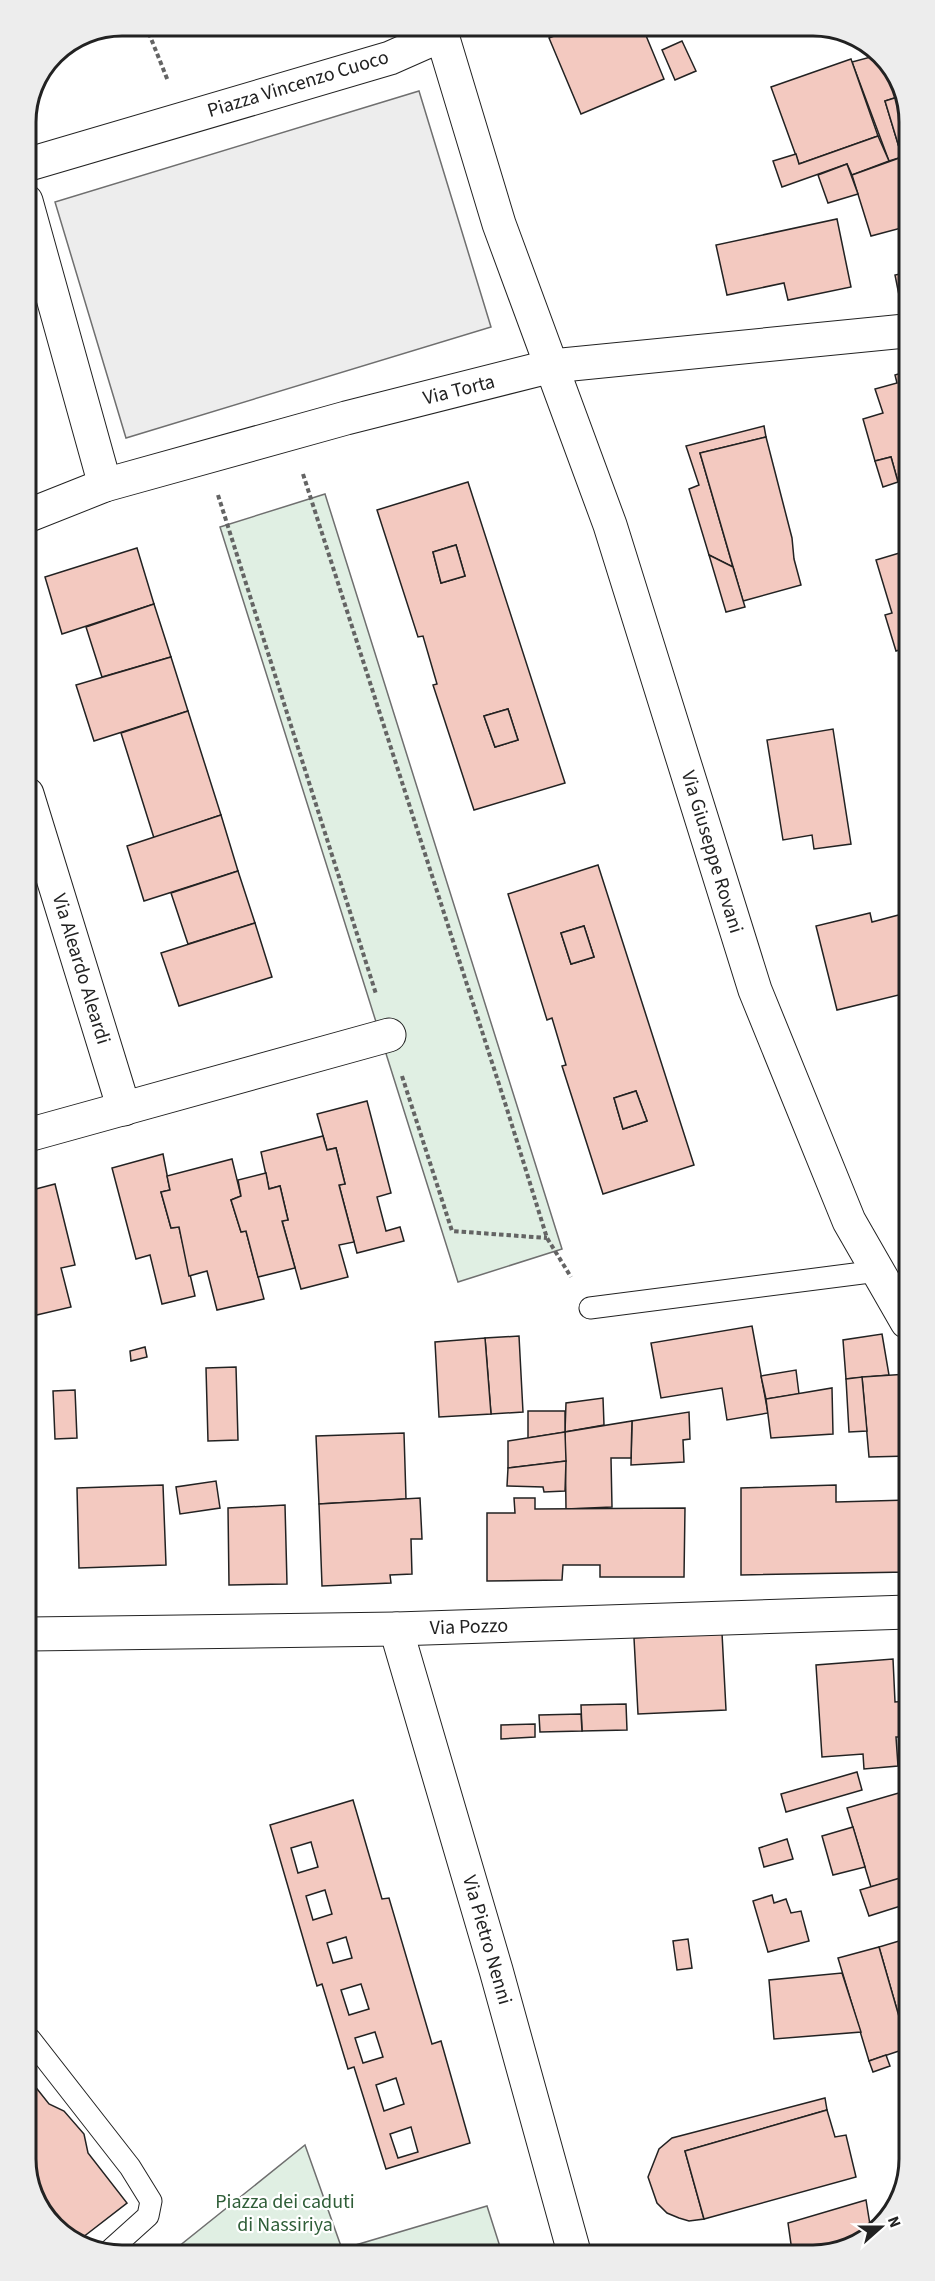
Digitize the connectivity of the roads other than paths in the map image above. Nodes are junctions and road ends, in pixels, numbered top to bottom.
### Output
1 (441, 36) edge
2 (453, 36) edge
3 (36, 162) edge
4 (36, 237) edge
5 (899, 332) edge
6 (552, 366) junction
7 (105, 485) junction
8 (36, 512) edge
9 (36, 823) edge
10 (389, 1035) road end
11 (124, 1109) junction
12 (36, 1133) edge
13 (878, 1271) junction
14 (899, 1307) edge
15 (590, 1308) road end
16 (899, 1612) edge
17 (396, 1629) junction
18 (36, 1634) edge
19 (36, 2047) edge
20 (116, 2245) edge
21 (572, 2245) edge

1 - 3 street, Piazza Vincenzo Cuoco
2 - 6 street, Piazza Vincenzo Cuoco
4 - 7 street
5 - 6 street, Via Torta
6 - 7 street, Via Torta
6 - 13 street, Via Giuseppe Rovani
7 - 8 street, Via Torta
9 - 11 street, Via Aleardo Aleardi
10 - 11 street
11 - 12 street
13 - 14 street, Via Giuseppe Rovani
13 - 15 lane
16 - 17 street, Via Pozzo
17 - 18 street, Via Pozzo
17 - 21 street, Via Pietro Nenni
19 - 20 lane

